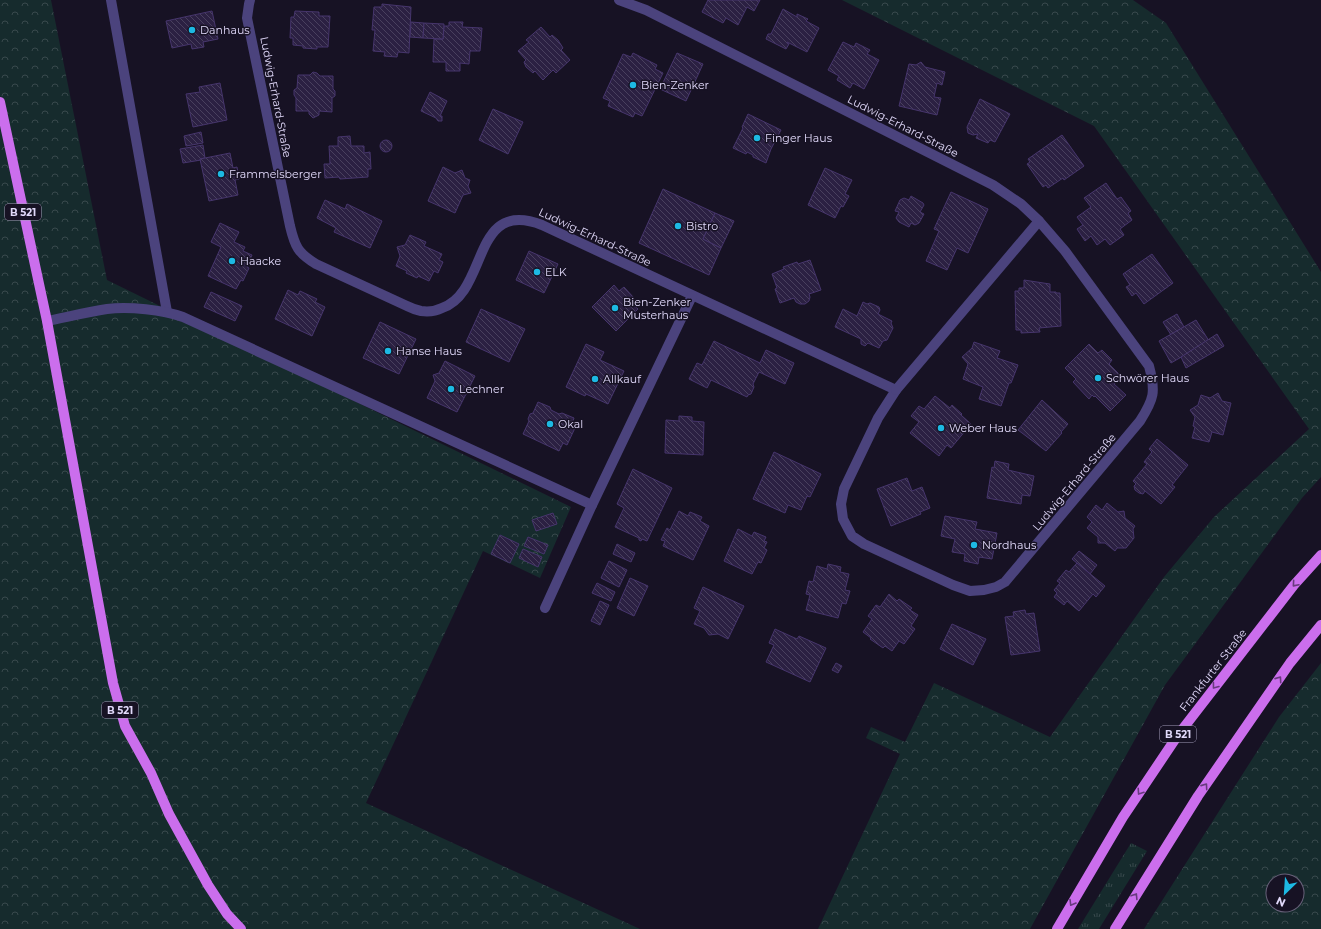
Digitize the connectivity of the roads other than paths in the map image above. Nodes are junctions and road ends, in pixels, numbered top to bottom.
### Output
1 (111, 0) edge
2 (250, 0) edge
3 (619, 0) edge
4 (0, 102) edge
5 (1040, 221) junction
6 (692, 296) junction
7 (167, 312) junction
8 (47, 321) junction
9 (896, 390) junction
10 (592, 505) junction
11 (1321, 555) edge
12 (546, 608) dead end
13 (1321, 625) edge
14 (241, 929) edge
15 (1057, 929) edge
16 (1115, 929) edge

1 - 7 lane
2 - 6 lane, Ludwig-Erhard-Straße
3 - 5 lane, Ludwig-Erhard-Straße
4 - 8 main road, B 521
5 - 9 lane, Ludwig-Erhard-Straße
5 - 9 lane, Ludwig-Erhard-Straße
6 - 9 lane, Ludwig-Erhard-Straße
6 - 10 lane
7 - 8 lane
7 - 10 lane
8 - 14 main road, B 521
10 - 12 lane
11 -> 15 main road, Frankfurter Straße / B 521
16 -> 13 main road

